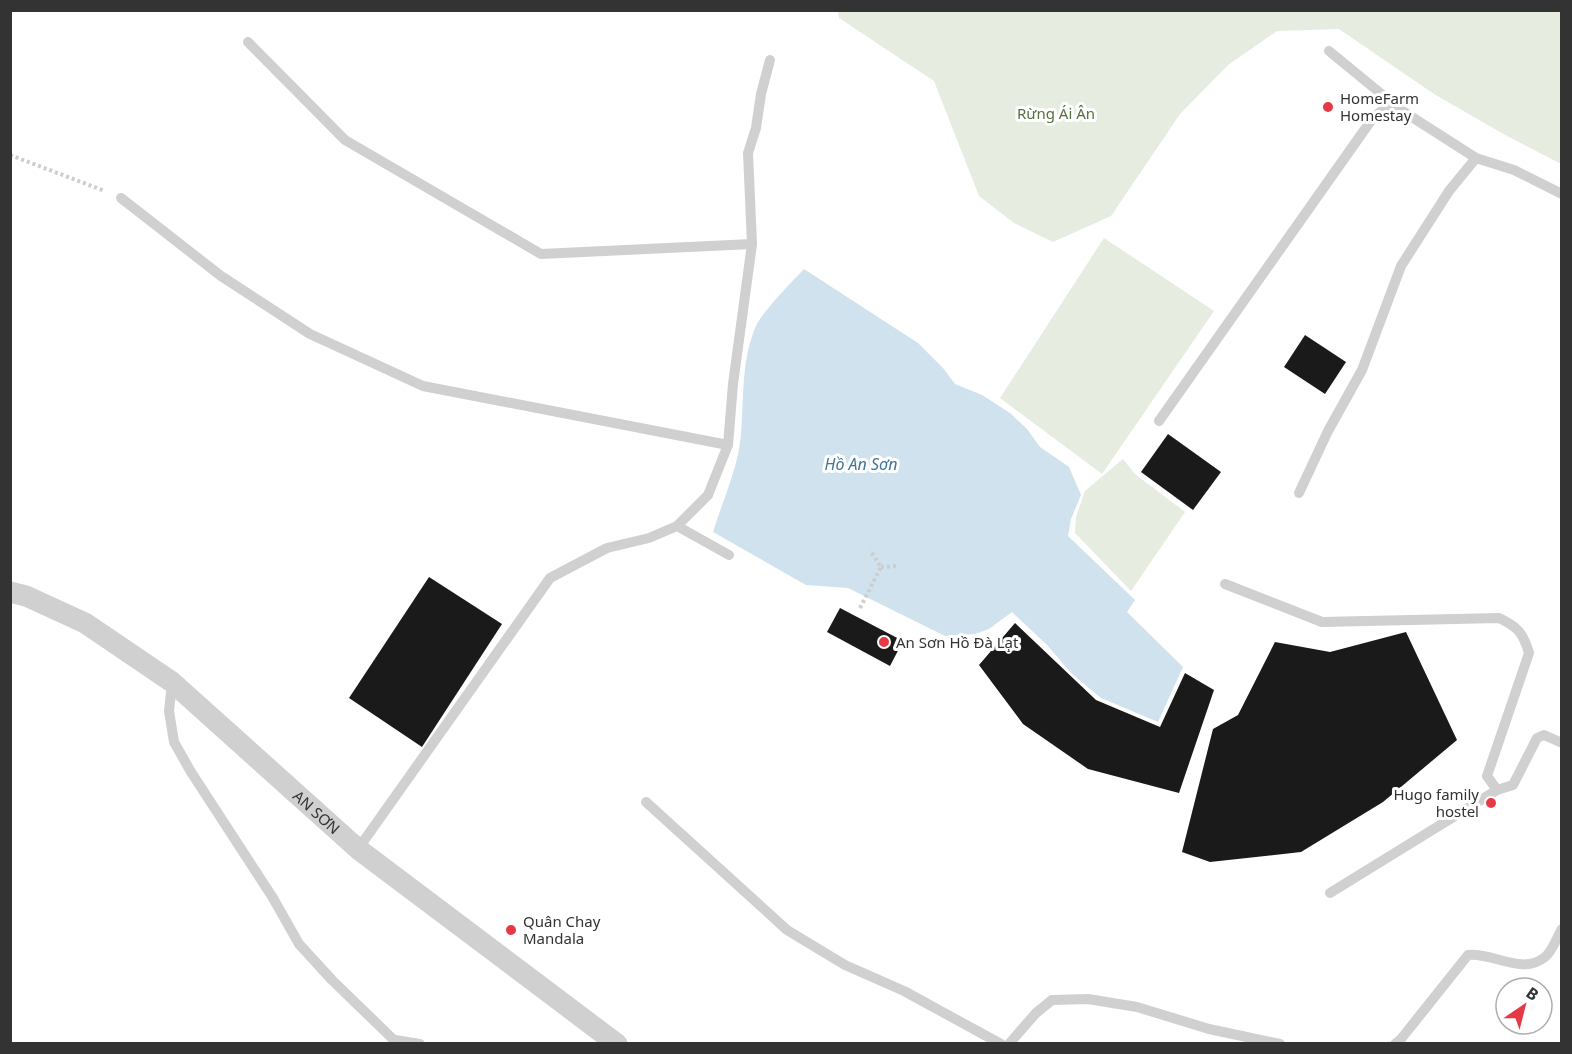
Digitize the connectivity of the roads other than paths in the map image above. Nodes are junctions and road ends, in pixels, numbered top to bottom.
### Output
1 (248, 42) dead end
2 (1329, 51) dead end
3 (770, 60) dead end
4 (1404, 112) junction
5 (1476, 158) junction
6 (1562, 194) edge
7 (122, 198) road end
8 (752, 244) junction
9 (1159, 420) dead end
10 (728, 445) junction
11 (1299, 493) dead end
12 (678, 526) junction
13 (729, 555) dead end
14 (1225, 584) dead end
15 (10, 592) edge
16 (172, 682) junction
17 (1562, 743) edge
18 (1497, 790) junction
19 (646, 802) dead end
20 (358, 849) junction
21 (1330, 893) dead end
22 (1562, 929) edge
23 (397, 1042) edge
24 (420, 1044) edge
25 (617, 1044) edge
26 (1001, 1044) edge
27 (1009, 1044) edge
28 (1280, 1044) edge
29 (1395, 1044) edge

1 - 8 lane
2 - 4 lane
3 - 8 lane
4 - 5 lane
4 - 9 lane
5 - 6 lane
5 - 11 lane
7 - 10 lane
8 - 10 lane
10 - 12 lane
12 - 13 lane
12 - 20 lane
14 - 18 lane
15 - 16 street, AN SƠN
16 - 20 street, AN SƠN
16 - 23 lane
17 - 18 lane
18 - 21 lane
19 - 26 lane
20 - 25 street, AN SƠN
22 - 29 lane
23 - 24 lane
27 - 28 lane

